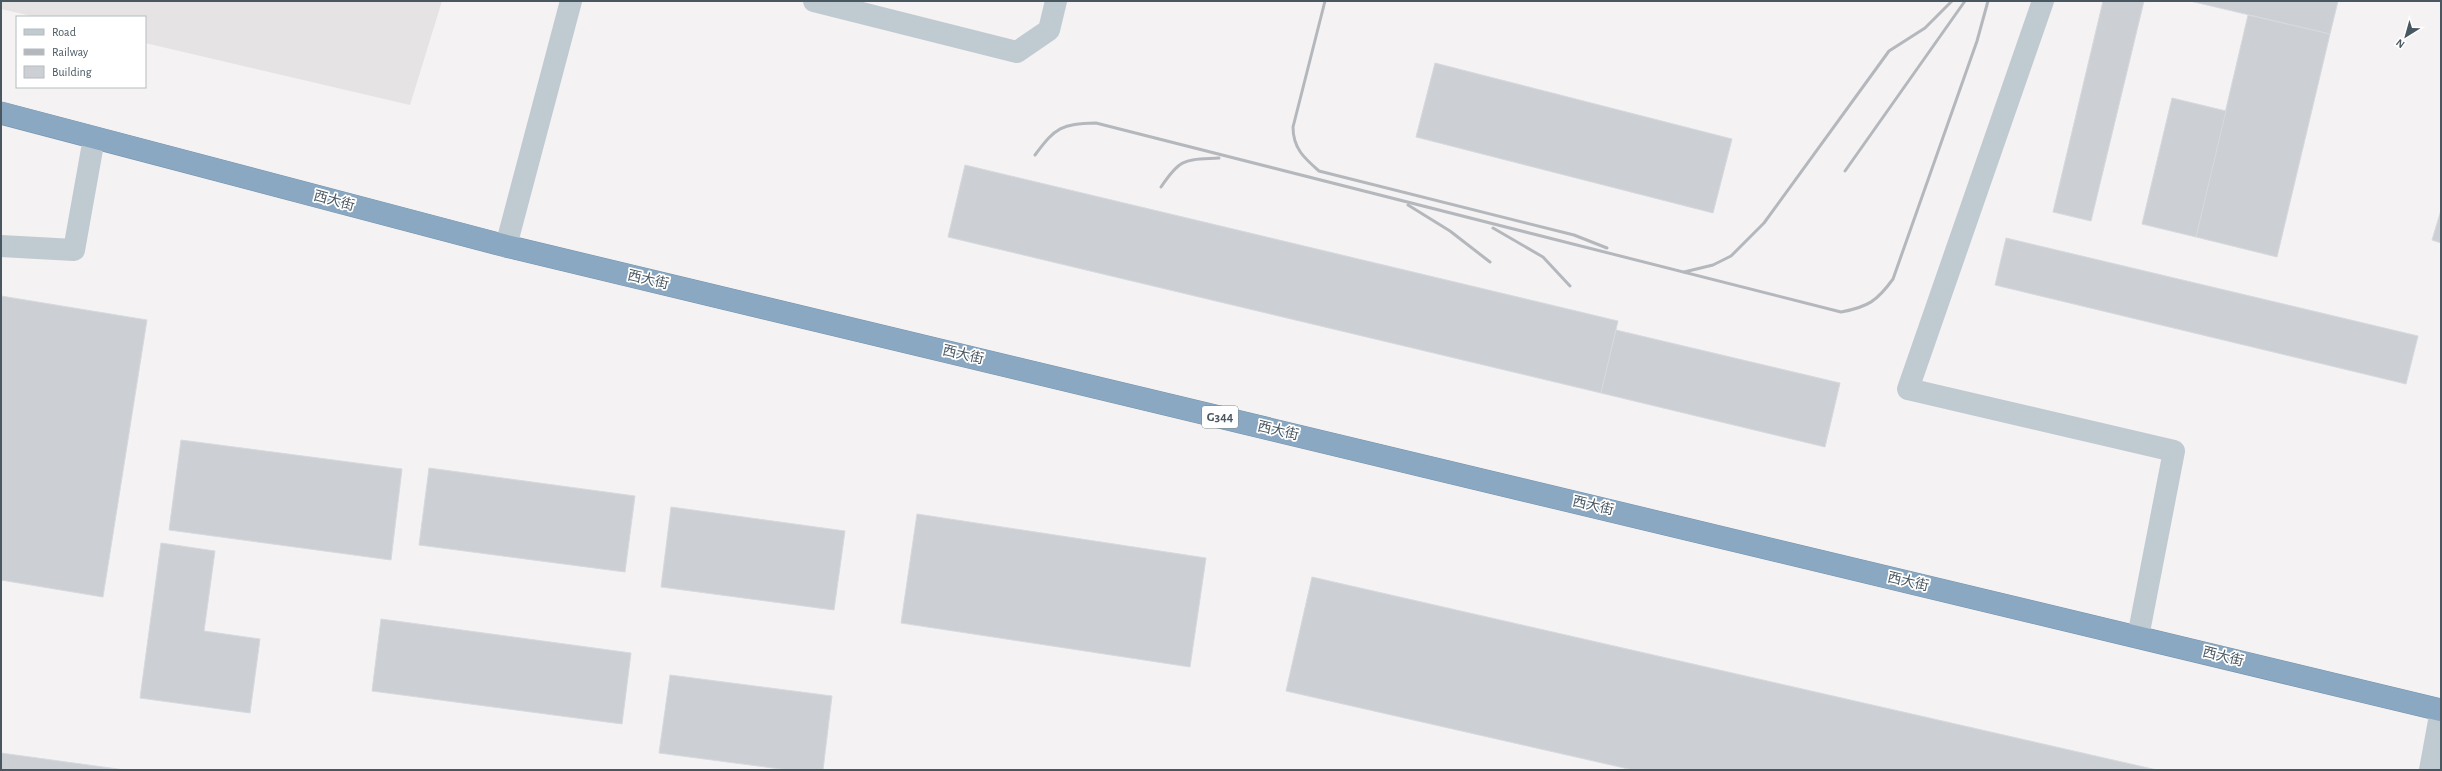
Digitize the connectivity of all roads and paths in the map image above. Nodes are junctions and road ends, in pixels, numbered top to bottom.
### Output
1 (571, 1) edge
2 (814, 1) edge
3 (1056, 1) edge
4 (2043, 1) edge
5 (1, 113) edge
6 (94, 138) junction
7 (1, 246) edge
8 (506, 246) junction
9 (2138, 637) junction
10 (2441, 710) edge
11 (2430, 770) edge

1 - 8 street
2 - 3 street
4 - 9 street
5 - 6 highway, 西大街 / G344
6 - 7 street
6 - 8 highway, 西大街 / G344
8 - 9 highway, 西大街 / G344
9 - 10 highway, 西大街 / G344
10 - 11 street

